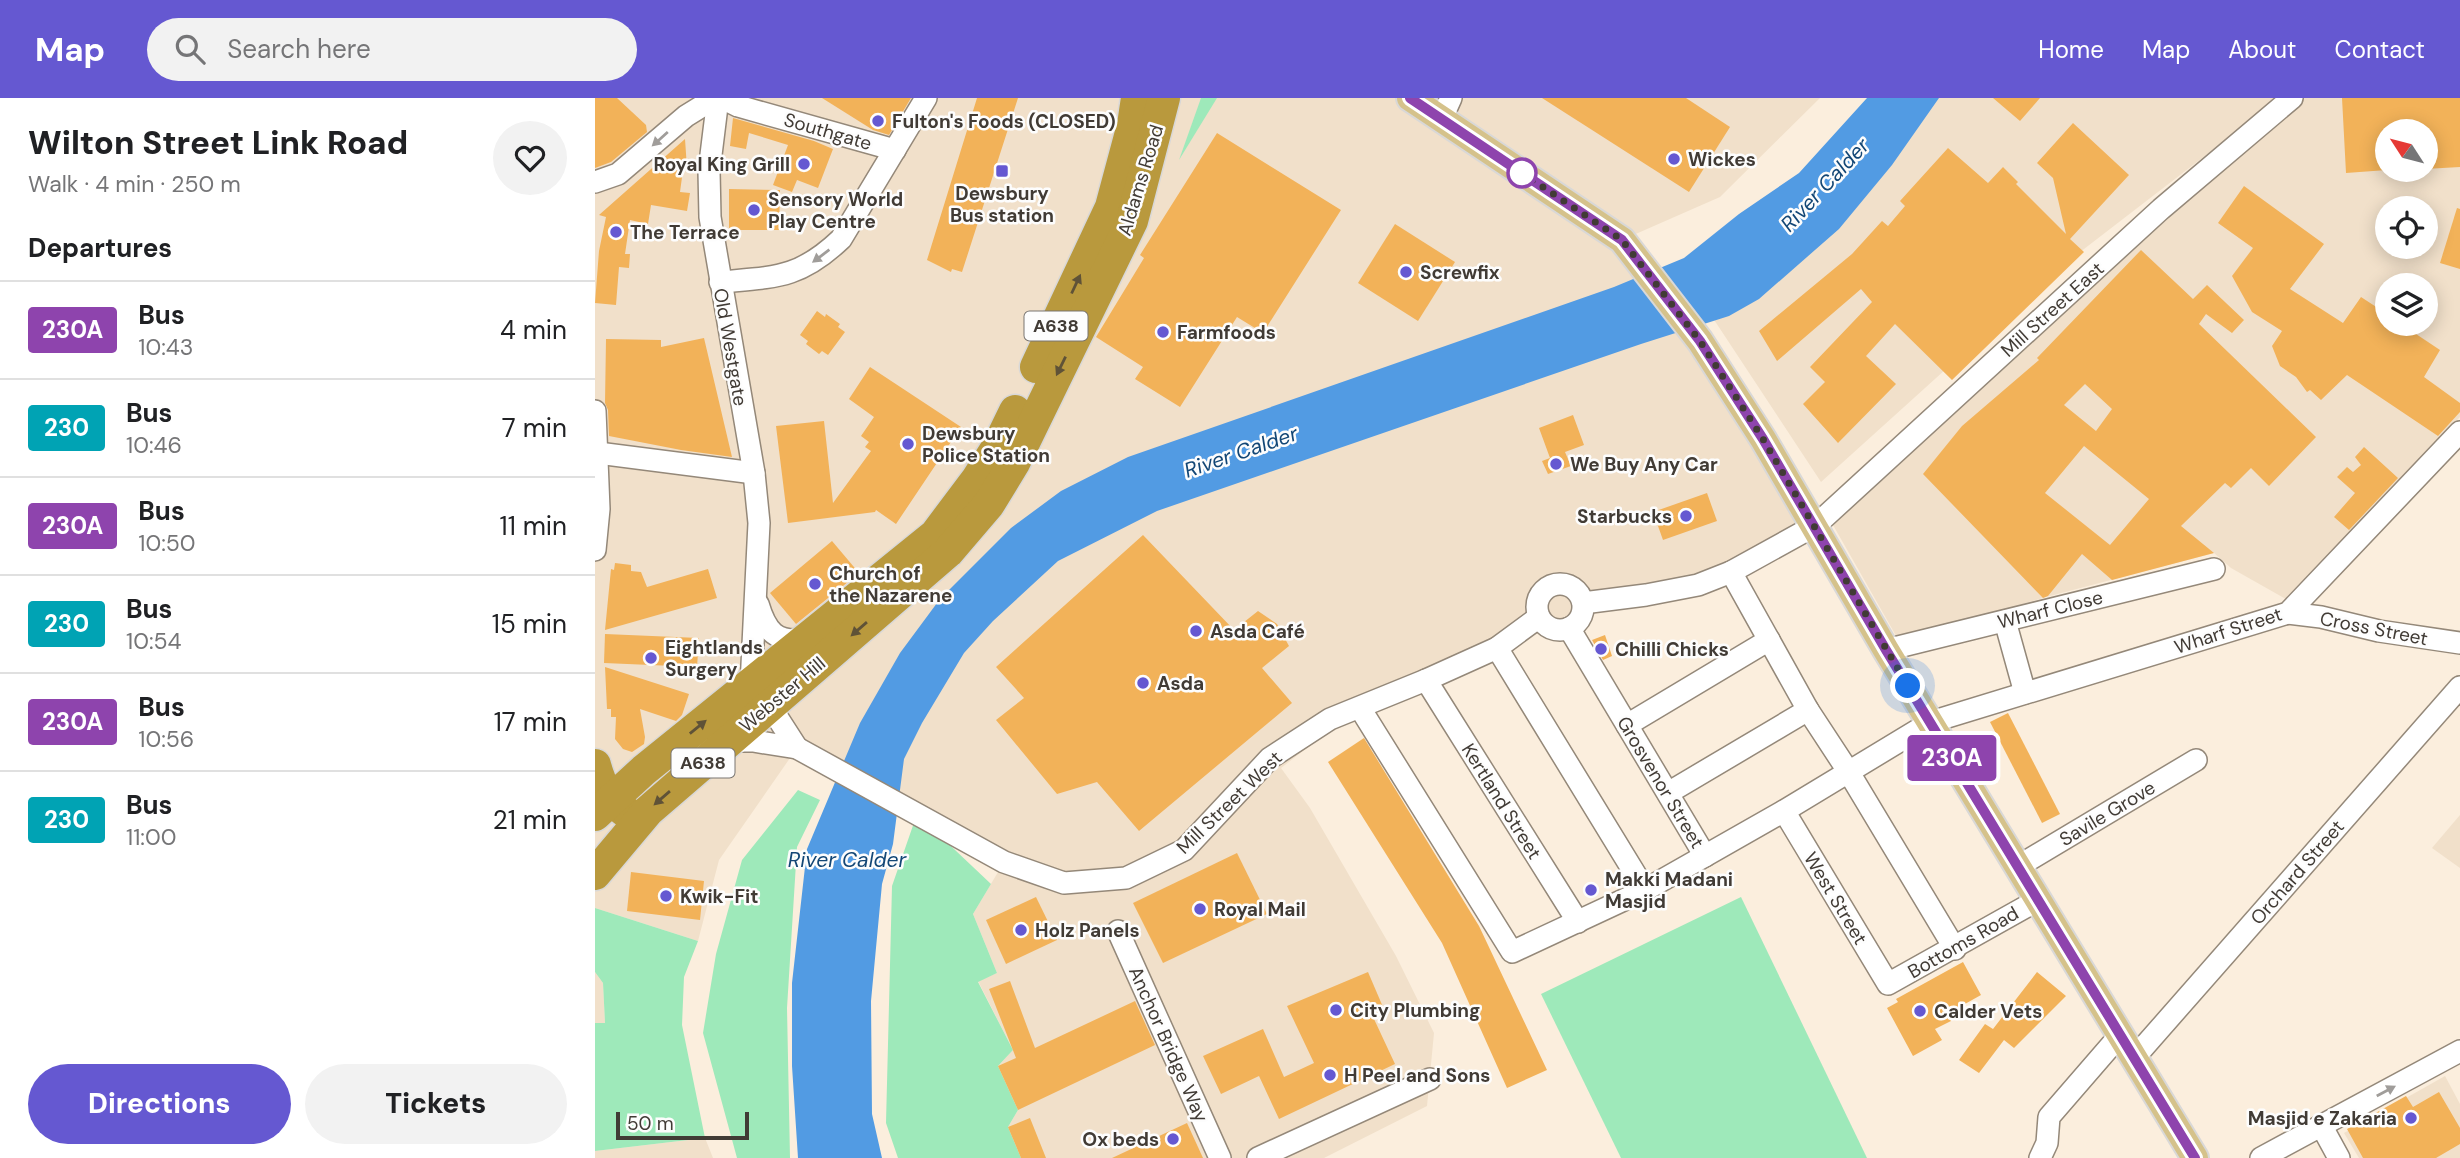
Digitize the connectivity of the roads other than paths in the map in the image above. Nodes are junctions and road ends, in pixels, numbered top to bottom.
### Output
1 (718, 98) edge
2 (926, 98) edge
3 (1137, 98) edge
4 (1164, 98) edge
5 (1410, 98) edge
6 (2292, 98) edge
7 (1446, 108) edge
8 (895, 150) junction
9 (618, 174) junction
10 (595, 182) edge
11 (595, 192) edge
12 (720, 282) junction
13 (595, 411) edge
14 (2460, 432) edge
15 (598, 453) junction
16 (754, 473) junction
17 (1816, 526) junction
18 (941, 544) junction
19 (595, 550) edge
20 (2214, 569) dead end
21 (1731, 572) junction
22 (755, 596) junction
23 (1583, 603) junction
24 (2288, 613) junction
25 (1539, 617) junction
26 (2005, 621) junction
27 (1569, 628) junction
28 (806, 639) junction
29 (1769, 640) junction
30 (2460, 643) edge
31 (1497, 648) junction
32 (1886, 650) junction
33 (1426, 680) junction
34 (2460, 687) edge
35 (2025, 693) junction
36 (760, 695) junction
37 (1360, 708) junction
38 (1808, 710) junction
39 (1931, 722) junction
40 (1627, 725) junction
41 (727, 741) junction
42 (797, 748) junction
43 (595, 751) edge
44 (2196, 760) dead end
45 (595, 765) edge
46 (645, 769) junction
47 (1848, 771) junction
48 (1668, 793) junction
49 (1784, 811) junction
50 (600, 812) edge
51 (632, 830) junction
52 (1705, 856) junction
53 (2017, 867) junction
54 (595, 874) edge
55 (1645, 890) junction
56 (2038, 900) junction
57 (1578, 922) junction
58 (1118, 931) dead end
59 (1955, 948) junction
60 (1888, 984) joint
61 (2120, 1035) junction
62 (2460, 1051) edge
63 (2133, 1058) junction
64 (1430, 1079) dead end
65 (2321, 1125) junction
66 (1220, 1158) edge
67 (1258, 1158) edge
68 (2040, 1158) edge
69 (2195, 1158) edge
70 (2261, 1158) edge
71 (2339, 1158) edge

1 - 8 street, Southgate
1 -> 9 street
1 - 12 street, Old Westgate
2 - 8 street
18 -> 3 highway, Aldams Road / A638
4 -> 18 highway, Aldams Road / A638
5 - 7 main road
6 - 17 street, Mill Street East
7 - 17 main road
8 -> 12 street
9 - 10 street
9 - 11 street
12 - 16 street, Old Westgate
13 - 15 street
14 - 24 street, Wharf Street
15 - 16 street
15 - 19 street
16 - 22 street, Old Westgate
17 - 21 street
17 - 32 main road
18 - 28 highway, Webster Hill / A638
18 -> 36 highway, Webster Hill / A638
20 - 26 street, Wharf Close
21 - 23 street
21 - 29 street
22 - 28 street, Old Westgate
22 - 36 street, Old Westgate
23 - 25 street
23 - 27 street
24 - 30 street, Cross Street
24 - 35 street, Wharf Street
25 - 27 street
25 - 31 street, Mill Street West
26 - 32 street, Wharf Close
26 - 35 street
27 - 40 street, Grosvenor Street
28 - 36 highway, Webster Hill / A638
29 - 38 street
29 - 40 street
31 - 33 street, Mill Street West
31 - 55 street
32 - 39 main road
33 - 37 street, Mill Street West
33 - 57 street, Kertland Street
34 - 63 street, Orchard Street
35 - 39 street, Wharf Street
36 - 41 highway, Webster Hill / A638
36 - 42 street, Mill Street West
46 -> 36 highway, Webster Hill / A638
37 - 42 street, Mill Street West
37 - 57 street
38 - 47 street
38 - 48 street
39 - 47 street, Grosvenor Street
39 - 53 main road
40 - 48 street, Grosvenor Street
41 - 42 street, Mill Street West
41 -> 51 highway, Webster Hill / A638
43 - 46 highway
44 - 53 street, Savile Grove
45 - 50 highway
46 - 50 highway, Webster Hill / A638
47 - 49 street, Grosvenor Street
47 - 59 street
48 - 52 street, Grosvenor Street
49 - 52 street, Grosvenor Street
49 - 60 street, West Street
50 - 51 highway
51 - 54 highway, Webster Hill / A638
52 - 55 street
53 - 56 main road
55 - 57 street
56 - 59 street, Bottoms Road
56 - 61 main road
58 - 66 street, Anchor Bridge Way
59 - 60 street, Bottoms Road
61 - 63 main road
61 - 68 street
65 -> 62 street
63 - 69 main road
64 - 67 street
65 - 70 street
65 - 71 street

